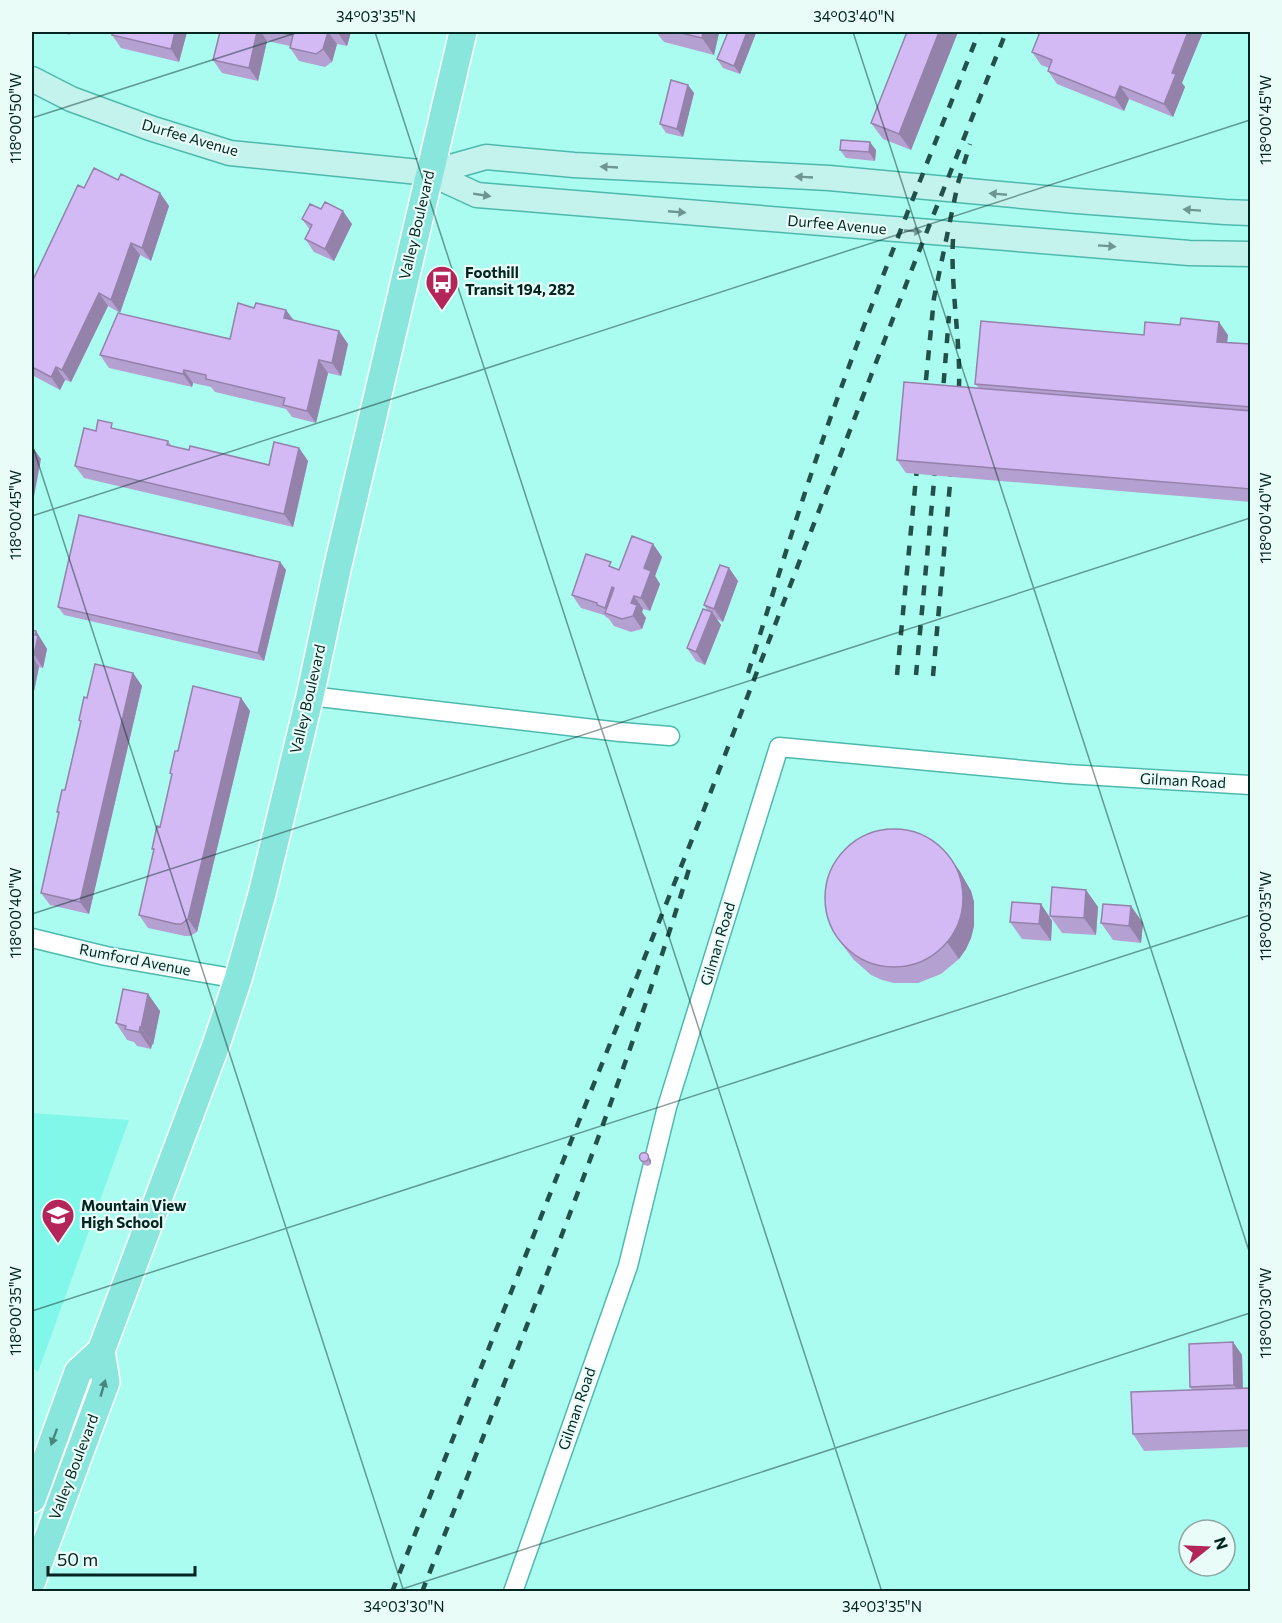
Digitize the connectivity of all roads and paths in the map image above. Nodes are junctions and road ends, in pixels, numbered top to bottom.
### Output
1 (463, 32) edge
2 (32, 79) edge
3 (429, 173) junction
4 (1251, 213) edge
5 (1251, 254) edge
6 (310, 696) junction
7 (670, 736) dead end
8 (1251, 785) edge
9 (32, 938) edge
10 (238, 979) junction
11 (101, 1351) junction
12 (32, 1499) edge
13 (32, 1581) edge
14 (513, 1592) edge

1 - 3 main road, Valley Boulevard
2 - 3 main road, Durfee Avenue
4 -> 3 main road, Durfee Avenue
3 -> 5 main road, Durfee Avenue
3 - 6 main road, Valley Boulevard
6 - 7 street
6 - 10 main road, Valley Boulevard
8 - 14 street, Gilman Road
9 - 10 street, Rumford Avenue
10 - 11 main road, Valley Boulevard
11 -> 12 main road, Valley Boulevard
13 -> 11 main road, Valley Boulevard

